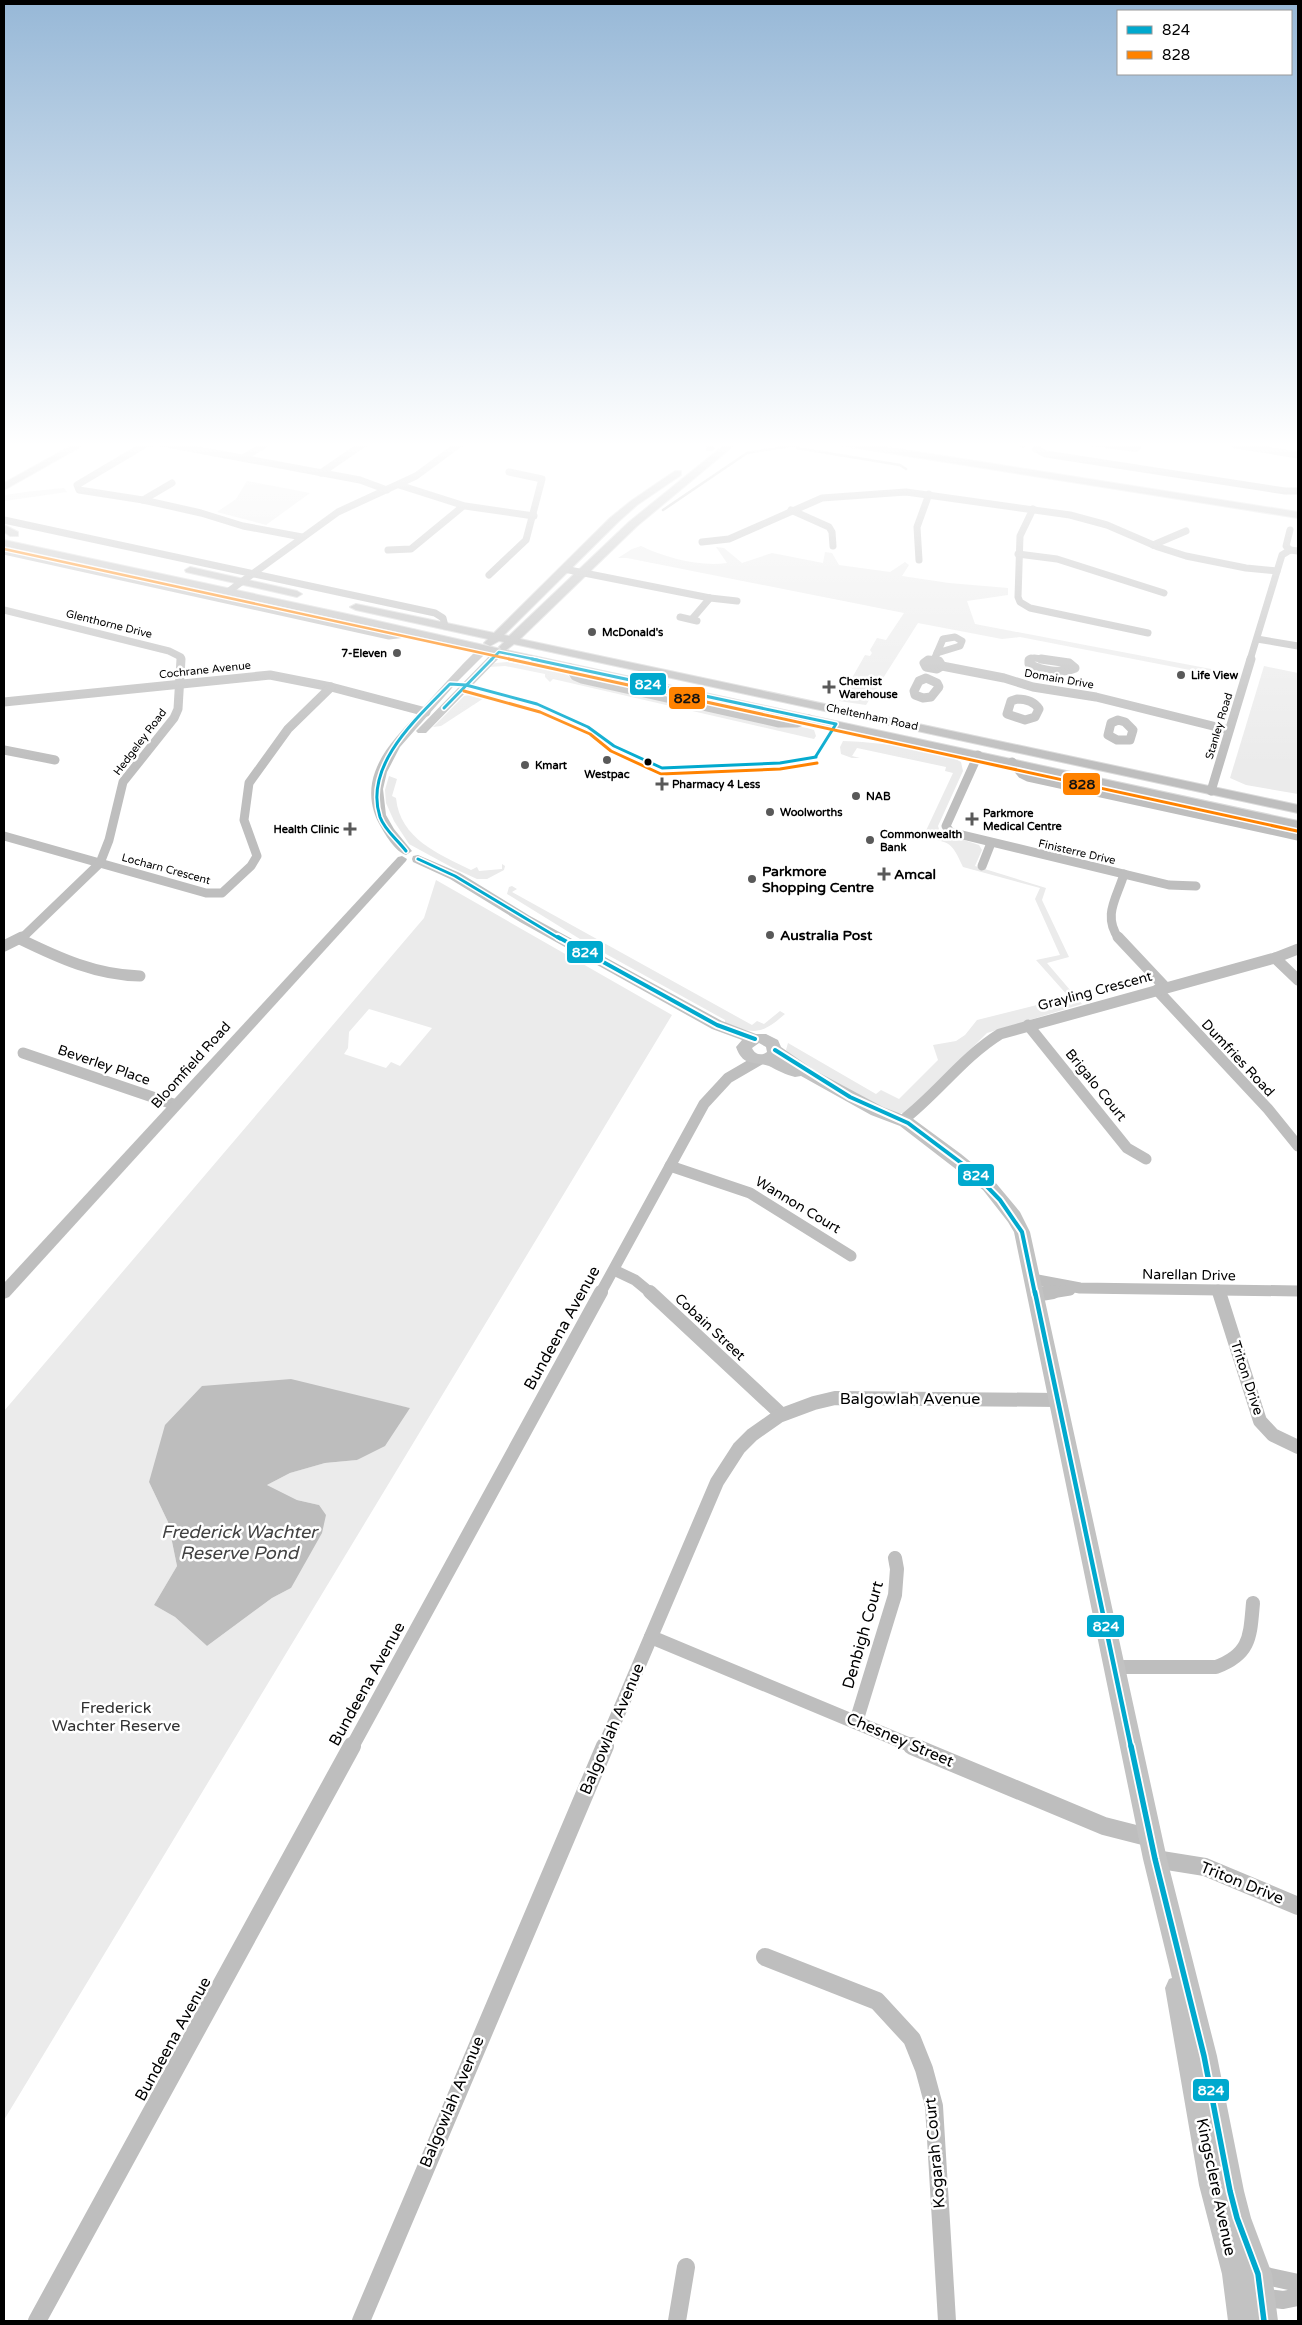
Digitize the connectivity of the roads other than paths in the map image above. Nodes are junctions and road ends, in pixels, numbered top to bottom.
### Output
1 (39, 550) edge
2 (100, 550) edge
3 (145, 550) edge
4 (284, 550) edge
5 (515, 550) edge
6 (583, 550) edge
7 (606, 550) edge
8 (918, 550) edge
9 (1018, 550) edge
10 (1170, 550) edge
11 (4, 551) edge
12 (1294, 551) edge
13 (1018, 554) junction
14 (919, 560) dead end
15 (564, 569) junction
16 (583, 573) junction
17 (1277, 573) junction
18 (253, 574) junction
19 (489, 575) dead end
20 (242, 581) junction
21 (229, 591) junction
22 (1164, 593) dead end
23 (710, 598) junction
24 (739, 602) dead end
25 (4, 610) edge
26 (542, 612) junction
27 (680, 617) dead end
28 (507, 626) junction
29 (447, 627) junction
30 (1148, 633) dead end
31 (414, 634) junction
32 (496, 637) junction
33 (1257, 639) junction
34 (511, 640) junction
35 (535, 645) junction
36 (1298, 646) edge
37 (484, 649) junction
38 (499, 652) junction
39 (942, 666) junction
40 (930, 668) junction
41 (926, 678) dead end
42 (1036, 678) junction
43 (180, 683) junction
44 (450, 684) junction
45 (331, 687) junction
46 (464, 687) junction
47 (1025, 700) dead end
48 (4, 702) edge
49 (1130, 706) junction
50 (431, 711) junction
51 (849, 712) junction
52 (1123, 721) dead end
53 (841, 726) junction
54 (1228, 733) junction
55 (4, 750) edge
56 (978, 755) junction
57 (55, 760) dead end
58 (1012, 762) junction
59 (384, 767) joint
60 (1211, 791) junction
61 (1207, 805) junction
62 (1298, 809) edge
63 (1298, 825) edge
64 (4, 836) edge
65 (1298, 836) edge
66 (991, 843) junction
67 (404, 855) junction
68 (100, 863) junction
69 (982, 866) dead end
70 (1124, 874) junction
71 (1196, 886) dead end
72 (20, 939) junction
73 (4, 946) edge
74 (1298, 949) edge
75 (1275, 958) junction
76 (140, 976) dead end
77 (1298, 980) edge
78 (1161, 988) junction
79 (1028, 1025) junction
80 (758, 1051) junction
81 (23, 1053) dead end
82 (176, 1105) junction
83 (905, 1124) junction
84 (1293, 1132) edge
85 (1298, 1146) edge
86 (1146, 1159) dead end
87 (670, 1166) junction
88 (851, 1256) dead end
89 (614, 1270) junction
90 (1034, 1287) junction
91 (1218, 1290) junction
92 (1298, 1291) edge
93 (4, 1293) edge
94 (1058, 1400) junction
95 (781, 1414) junction
96 (1298, 1447) edge
97 (895, 1558) dead end
98 (1252, 1603) dead end
99 (651, 1636) junction
100 (1115, 1666) junction
101 (856, 1722) junction
102 (1151, 1838) junction
103 (1155, 1859) junction
104 (1298, 1906) edge
105 (765, 1958) dead end
106 (686, 2267) dead end
107 (1298, 2283) edge
108 (1250, 2297) edge
109 (1298, 2297) edge
110 (37, 2321) edge
111 (361, 2321) edge
112 (676, 2321) edge
113 (947, 2321) edge

1 - 21 main road, Cheltenham Road
2 - 20 main road, Cheltenham Road
3 - 18 street
4 - 18 street
5 - 19 street
6 - 15 main road
7 - 16 main road
8 - 14 street
9 - 13 street
10 - 17 street
11 - 31 street, Cheltenham Road
12 - 17 street, Stanley Road
13 - 22 street
13 - 30 street
15 - 16 street
15 - 28 main road
16 - 23 street
16 - 26 main road
17 - 33 street, Stanley Road
18 - 20 street
18 - 29 street
20 - 21 street
20 - 29 main road, Cheltenham Road
21 - 31 main road, Cheltenham Road
23 - 24 street
23 - 27 street
25 - 43 street, Glenthorne Drive
26 - 34 main road
26 - 35 main road
28 - 29 main road
28 - 32 main road
29 - 32 main road, Cheltenham Road
31 - 37 main road, Cheltenham Road
32 - 34 main road, Cheltenham Road
32 - 37 main road
33 - 36 street
33 - 54 street, Stanley Road
34 - 35 main road, Cheltenham Road
34 - 38 main road
35 - 51 main road, Cheltenham Road
37 - 38 main road, Cheltenham Road
37 - 44 main road
38 - 46 main road
38 - 53 main road, Cheltenham Road
39 - 40 street
39 - 40 street
39 - 42 street, Domain Drive
40 - 41 street
42 - 42 street
42 - 47 street
42 - 49 street, Domain Drive
43 - 45 street, Cochrane Avenue
43 - 48 street, Cochrane Avenue
43 - 68 street, Hedgeley Road
44 - 46 main road
44 - 50 main road
45 - 50 street, Cochrane Avenue
45 - 68 street, Locharn Crescent
46 - 50 main road
49 - 52 street
49 - 54 street, Domain Drive
50 - 59 main road
51 - 53 main road
51 - 60 main road, Cheltenham Road
53 - 56 main road, Cheltenham Road
54 - 60 street, Stanley Road
55 - 57 street
56 - 58 main road, Cheltenham Road
56 - 66 street, Finisterre Drive
58 - 61 main road, Cheltenham Road
58 - 65 street, Cheltenham Road
59 - 67 main road
60 - 61 main road
60 - 62 main road, Cheltenham Road
61 - 63 main road, Cheltenham Road
64 - 68 street, Locharn Crescent
66 - 69 street
66 - 70 street, Finisterre Drive
67 - 80 main road, Kingsclere Avenue
67 - 82 street, Bloomfield Road
68 - 72 street, Hedgeley Road
70 - 71 street, Finisterre Drive
70 - 78 street, Dumfries Road
72 - 73 street, Hedgeley Road
72 - 76 street
74 - 75 street, Grayling Crescent
75 - 77 street
75 - 78 street, Grayling Crescent
78 - 79 street, Grayling Crescent
78 - 84 street, Dumfries Road
79 - 83 street, Grayling Crescent
79 - 86 street, Brigalo Court
80 - 83 main road, Kingsclere Avenue
80 - 87 street, Bundeena Avenue
81 - 82 street, Beverley Place
82 - 93 street, Bloomfield Road
83 - 90 main road, Kingsclere Avenue
84 - 85 street, Dumfries Road
87 - 88 street, Wannon Court
87 - 89 street, Bundeena Avenue
89 - 95 street, Cobain Street
89 - 110 street, Bundeena Avenue
90 - 91 street, Narellan Drive
90 - 94 main road, Kingsclere Avenue
91 - 92 street, Narellan Drive
91 - 96 street, Triton Drive
94 - 95 street, Balgowlah Avenue
94 - 100 main road, Kingsclere Avenue
95 - 99 street, Balgowlah Avenue
97 - 101 street, Denbigh Court
98 - 100 street
99 - 101 street, Chesney Street
99 - 111 street, Balgowlah Avenue
100 - 102 main road, Kingsclere Avenue
101 - 102 street, Chesney Street
102 - 103 main road, Kingsclere Avenue
103 - 104 street, Triton Drive
103 - 108 main road, Kingsclere Avenue
105 - 113 street, Kogarah Court
106 - 112 street
107 - 108 street
108 - 109 street

